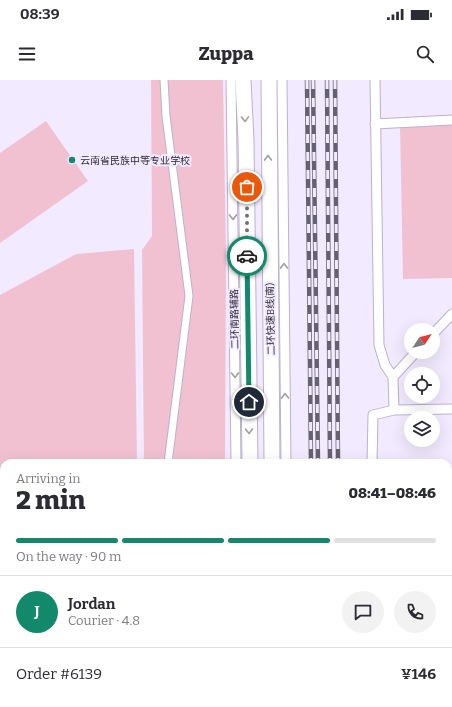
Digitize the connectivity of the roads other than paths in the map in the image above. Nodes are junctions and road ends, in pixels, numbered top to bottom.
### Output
1 (164, 80) edge
2 (231, 80) edge
3 (243, 80) edge
4 (269, 80) edge
5 (282, 80) edge
6 (375, 80) edge
7 (452, 120) edge
8 (375, 124) junction
9 (452, 314) edge
10 (440, 327) edge
11 (410, 359) edge
12 (393, 377) junction
13 (452, 409) edge
14 (394, 410) junction
15 (169, 459) edge
16 (236, 459) edge
17 (250, 459) edge
18 (272, 459) edge
19 (286, 459) edge
20 (372, 459) edge

1 - 15 street
2 -> 16 street, 二环南路辅路
3 -> 17 highway
18 -> 4 highway, 二环快速B线(南)
19 -> 5 street
6 - 8 street
7 - 8 street
8 - 12 street
9 - 10 street
11 - 12 street
12 - 14 street
13 - 14 street
14 - 20 street

